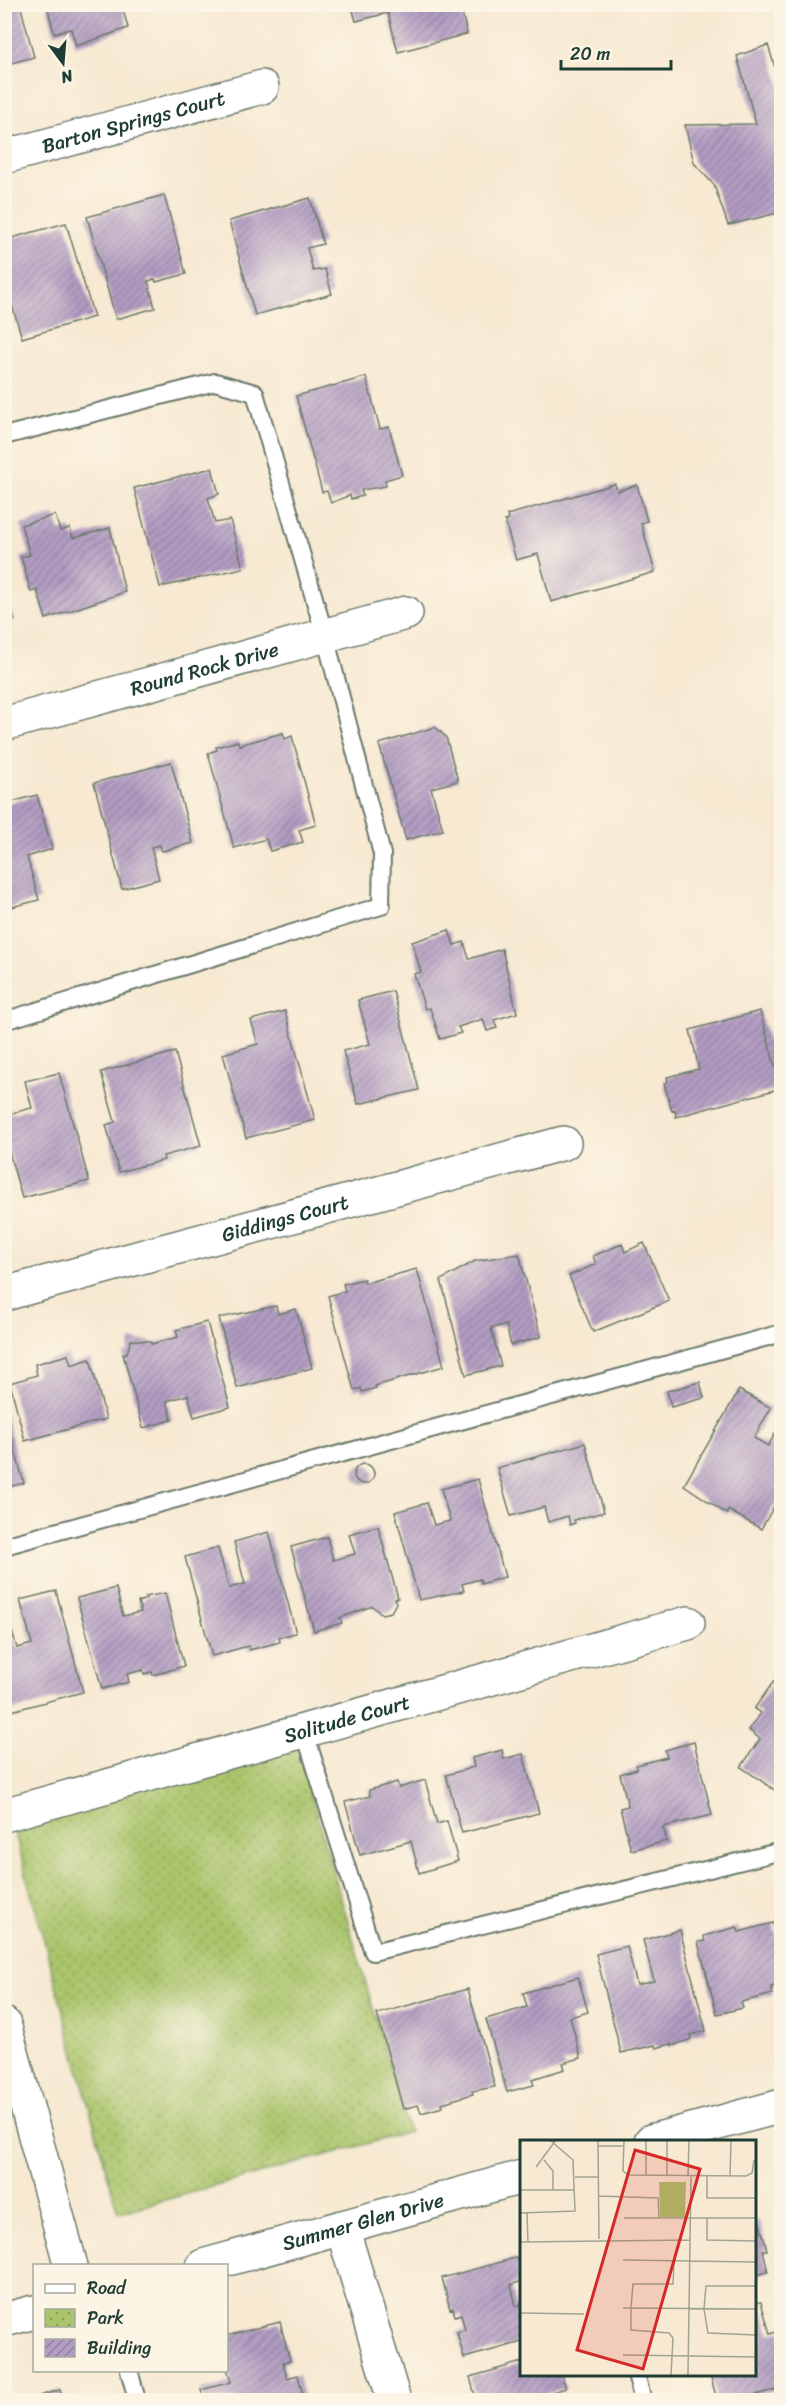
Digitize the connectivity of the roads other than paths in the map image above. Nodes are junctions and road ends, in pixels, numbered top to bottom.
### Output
1 (262, 87) dead end
2 (4, 157) edge
3 (4, 436) edge
4 (406, 613) dead end
5 (325, 636) junction
6 (4, 724) edge
7 (4, 1021) edge
8 (564, 1143) dead end
9 (4, 1294) edge
10 (782, 1333) edge
11 (4, 1546) edge
12 (688, 1623) dead end
13 (304, 1730) junction
14 (4, 1815) edge
15 (782, 1851) edge
16 (4, 2024) edge
17 (782, 2106) edge
18 (655, 2140) edge
19 (520, 2178) edge
20 (342, 2227) junction
21 (71, 2264) edge
22 (207, 2264) edge
23 (33, 2312) edge
24 (4, 2320) edge
25 (130, 2372) edge
26 (637, 2375) edge
27 (137, 2400) edge
28 (394, 2400) edge
29 (644, 2400) edge

1 - 2 street, Barton Springs Court
3 - 5 lane
4 - 5 street, Round Rock Drive
5 - 6 street, Round Rock Drive
5 - 7 lane
8 - 9 street, Giddings Court
10 - 11 lane
12 - 13 street, Solitude Court
13 - 14 street, Solitude Court
13 - 15 lane
16 - 21 street
17 - 18 street
19 - 20 street, Summer Glen Drive
20 - 22 street, Summer Glen Drive
20 - 28 street
23 - 24 street
25 - 27 lane
26 - 29 lane

